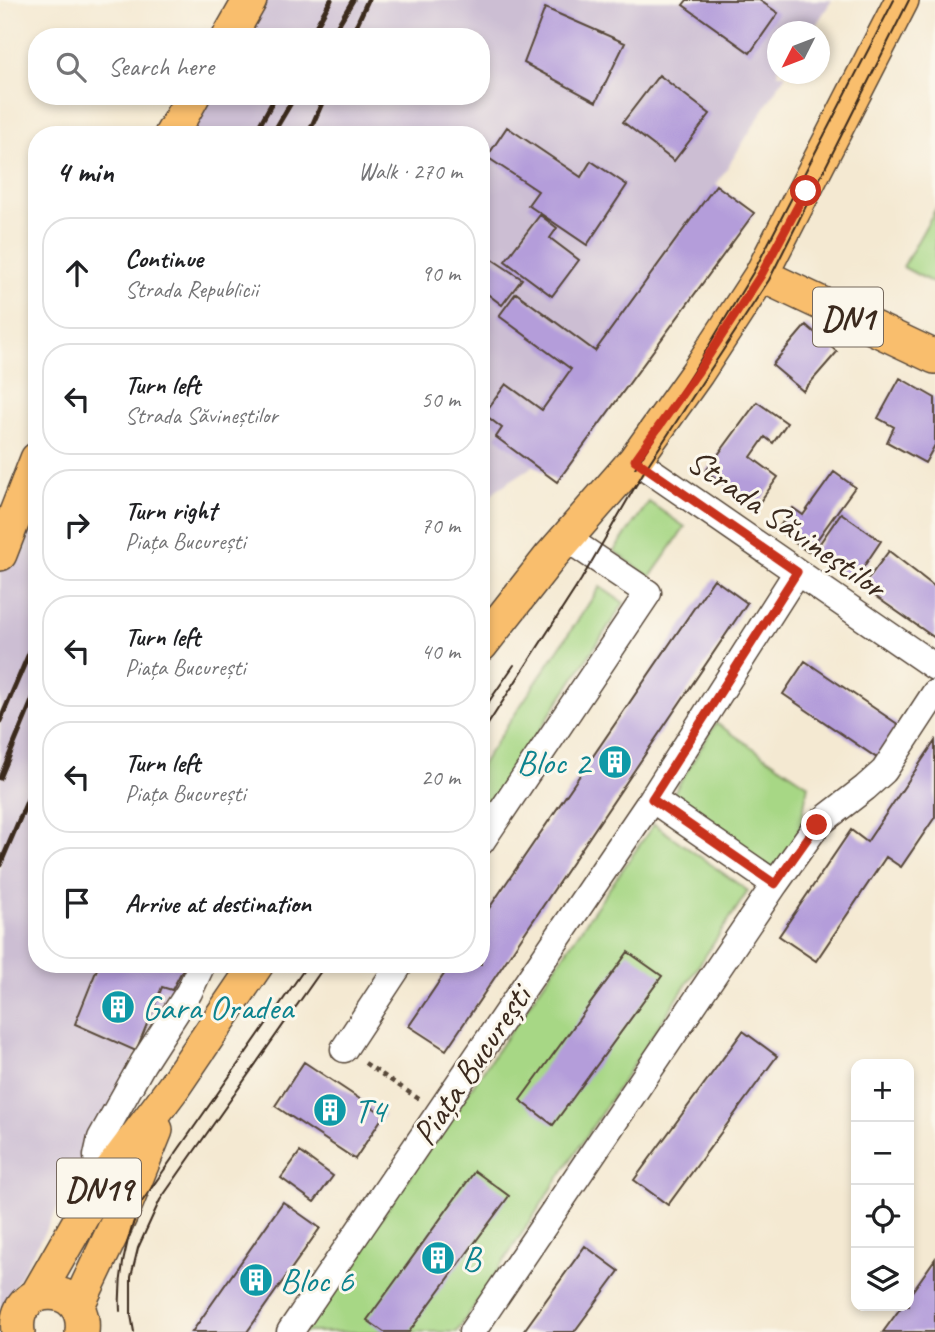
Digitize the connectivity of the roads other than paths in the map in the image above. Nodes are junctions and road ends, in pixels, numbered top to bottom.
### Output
1 (250, 0) edge
2 (902, 0) edge
3 (234, 28) edge
4 (188, 105) edge
5 (176, 126) edge
6 (761, 275) junction
7 (935, 357) edge
8 (635, 460) junction
9 (28, 480) edge
10 (3, 539) edge
11 (558, 547) junction
12 (797, 572) junction
13 (490, 634) edge
14 (935, 667) edge
15 (935, 693) edge
16 (652, 799) junction
17 (490, 829) edge
18 (775, 884) junction
19 (198, 973) edge
20 (251, 973) edge
21 (394, 973) edge
22 (344, 1049) road end
23 (173, 1088) junction
24 (100, 1185) junction
25 (37, 1295) junction
26 (84, 1324) edge
27 (17, 1331) edge
28 (290, 1332) edge
29 (472, 1332) edge

1 - 3 main road
2 - 6 main road
4 - 5 main road
6 - 7 main road, DN1
6 - 8 main road
8 - 11 main road
8 - 12 street, Strada Săvineștilor
9 - 10 main road
11 - 13 main road
11 - 17 street
12 - 14 street, Strada Săvineștilor
12 - 16 street, Piața București
15 - 18 street
16 - 18 street
16 - 28 street, Piața București
18 - 29 street
19 - 24 street
20 - 23 main road, DN19
21 - 22 street
23 - 24 main road, DN19
23 - 26 main road, DN19
24 - 25 main road, DN19
25 - 26 main road, DN19
25 - 27 main road, DN19

